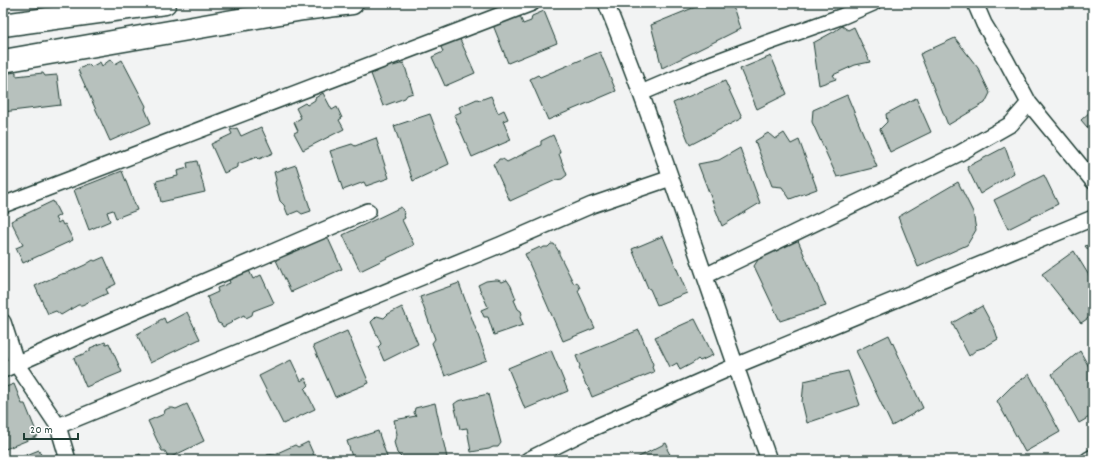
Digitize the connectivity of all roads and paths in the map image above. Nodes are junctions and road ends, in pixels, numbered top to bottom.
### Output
1 (165, 3) edge
2 (352, 3) edge
3 (532, 3) edge
4 (606, 3) edge
5 (872, 3) edge
6 (975, 3) edge
7 (3, 25) edge
8 (3, 61) edge
9 (641, 93) junction
10 (1029, 103) junction
11 (671, 178) junction
12 (1093, 181) edge
13 (3, 205) edge
14 (368, 211) dead end
15 (1093, 218) edge
16 (704, 276) junction
17 (3, 322) edge
18 (17, 365) junction
19 (735, 366) junction
20 (3, 370) edge
21 (58, 426) junction
22 (1093, 457) edge
23 (68, 460) edge
24 (528, 460) edge
25 (769, 460) edge
26 (1088, 460) edge

1 - 7 street
2 - 8 street
3 - 13 street
4 - 9 street
5 - 9 street
6 - 10 street
9 - 11 street
10 - 12 street
10 - 16 street
11 - 16 street
11 - 21 street
14 - 18 street
15 - 19 street
16 - 19 street
17 - 18 street
18 - 20 street
18 - 21 street
19 - 24 street
19 - 25 street
21 - 23 street
22 - 26 street

